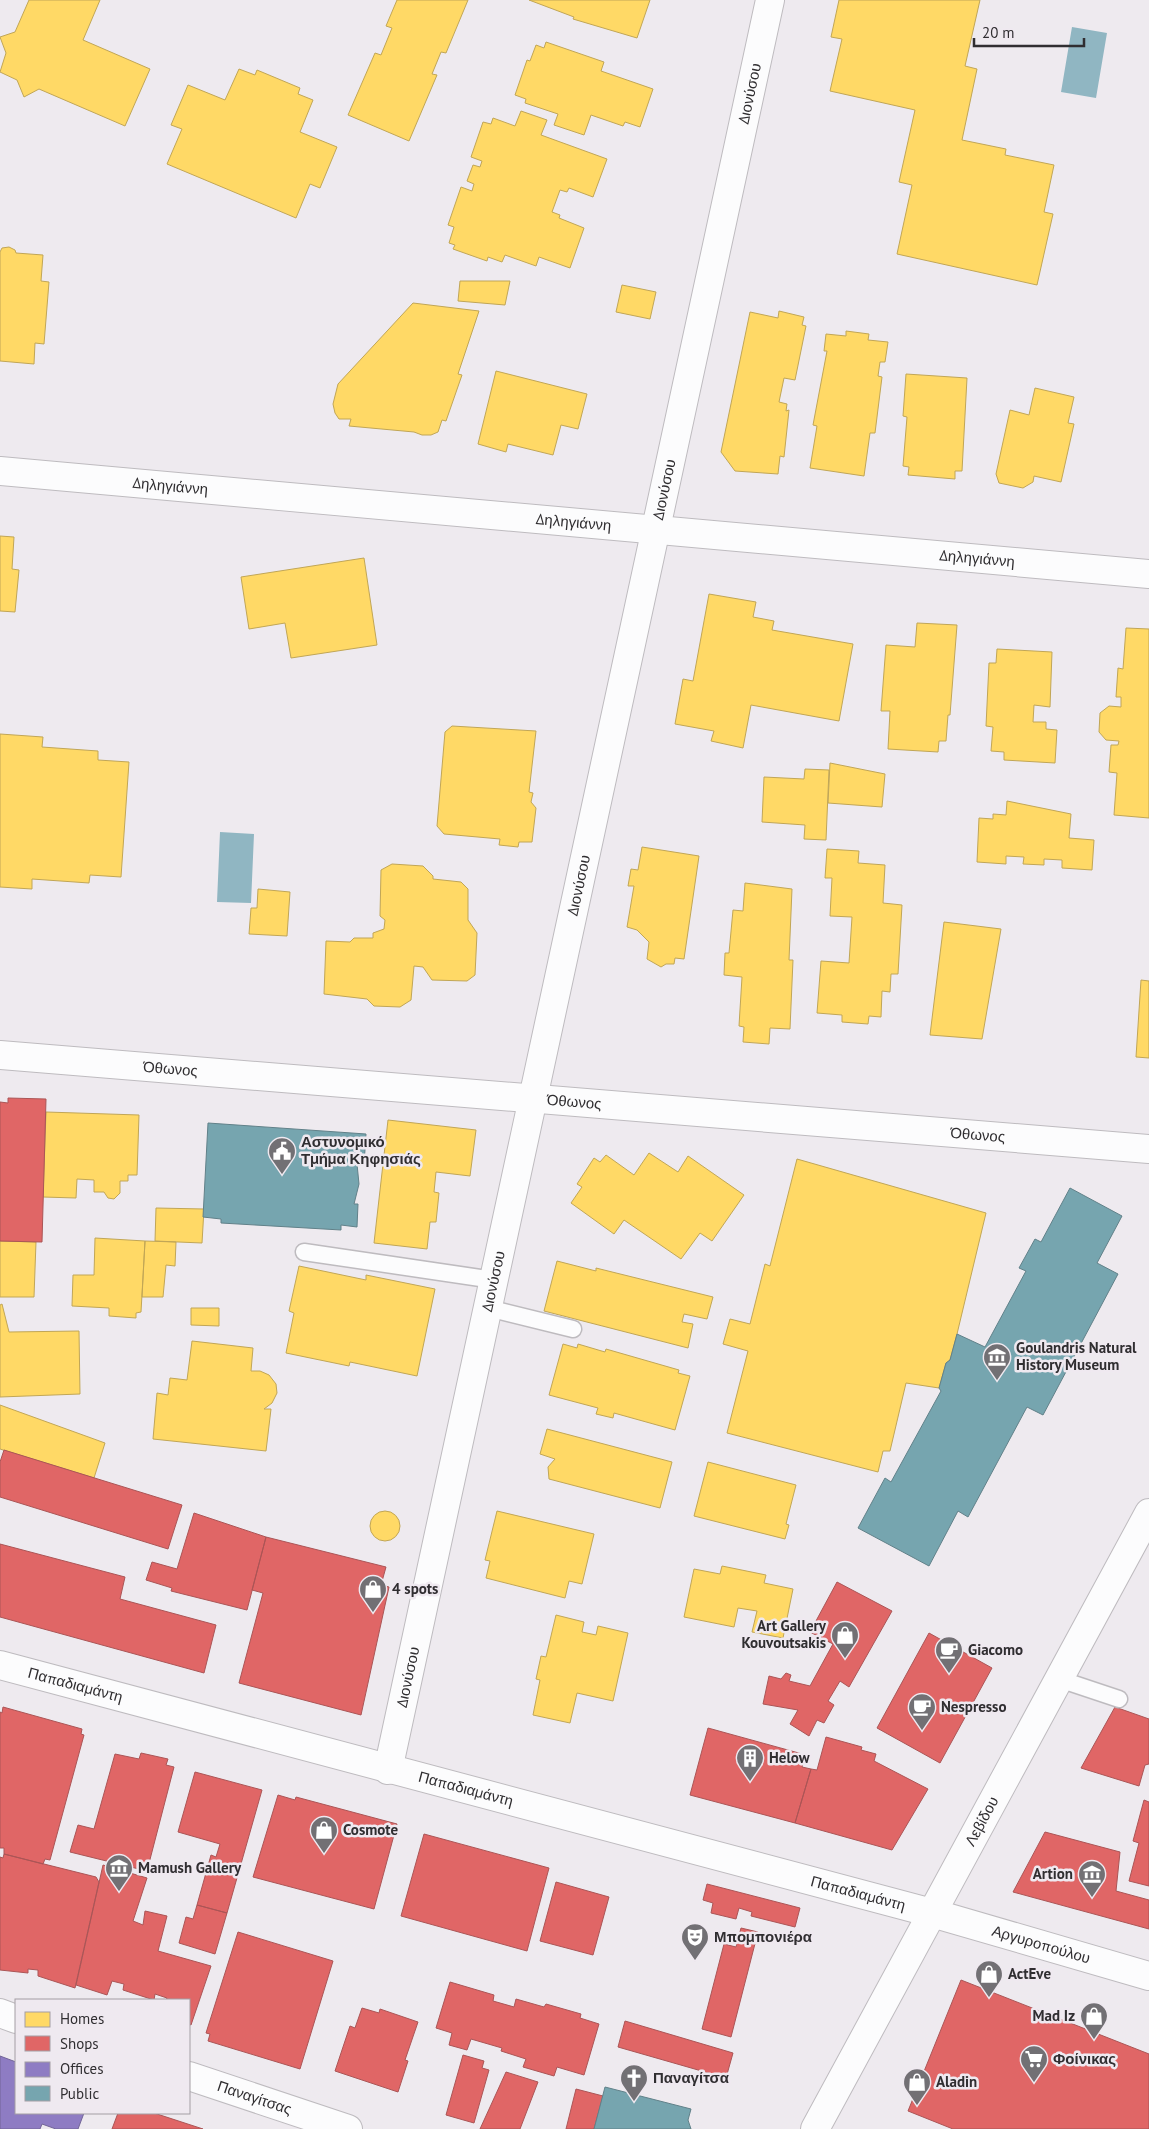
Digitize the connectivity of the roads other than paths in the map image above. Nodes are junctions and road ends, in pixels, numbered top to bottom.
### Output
1 (770, 0) edge
2 (0, 471) edge
3 (656, 531) junction
4 (1149, 574) edge
5 (0, 1055) edge
6 (534, 1099) junction
7 (1149, 1149) edge
8 (304, 1252) dead end
9 (494, 1280) junction
10 (488, 1308) junction
11 (573, 1329) dead end
12 (1149, 1513) edge
13 (0, 1665) edge
14 (1059, 1679) junction
15 (1118, 1700) dead end
16 (388, 1770) junction
17 (932, 1913) junction
18 (1149, 1976) edge
19 (0, 2013) edge
20 (15, 2018) edge
21 (190, 2076) edge
22 (348, 2129) edge
23 (815, 2129) edge

1 - 3 street, Διονύσου
2 - 3 street, Δηληγιάννη
3 - 4 street, Δηληγιάννη
3 - 6 street, Διονύσου
5 - 6 street, Όθωνος
6 - 7 street, Όθωνος
6 - 9 street, Διονύσου
8 - 9 lane
9 - 10 street, Διονύσου
10 - 11 lane
10 - 16 street, Διονύσου
12 - 14 street, Λεβίδου
13 - 16 street, Παπαδιαμάντη
14 - 15 lane
14 - 17 street, Λεβίδου
16 - 17 street, Παπαδιαμάντη
17 - 18 street, Αργυροπούλου
17 - 23 street, Λεβίδου
19 - 20 street
21 - 22 street, Παναγίτσας

